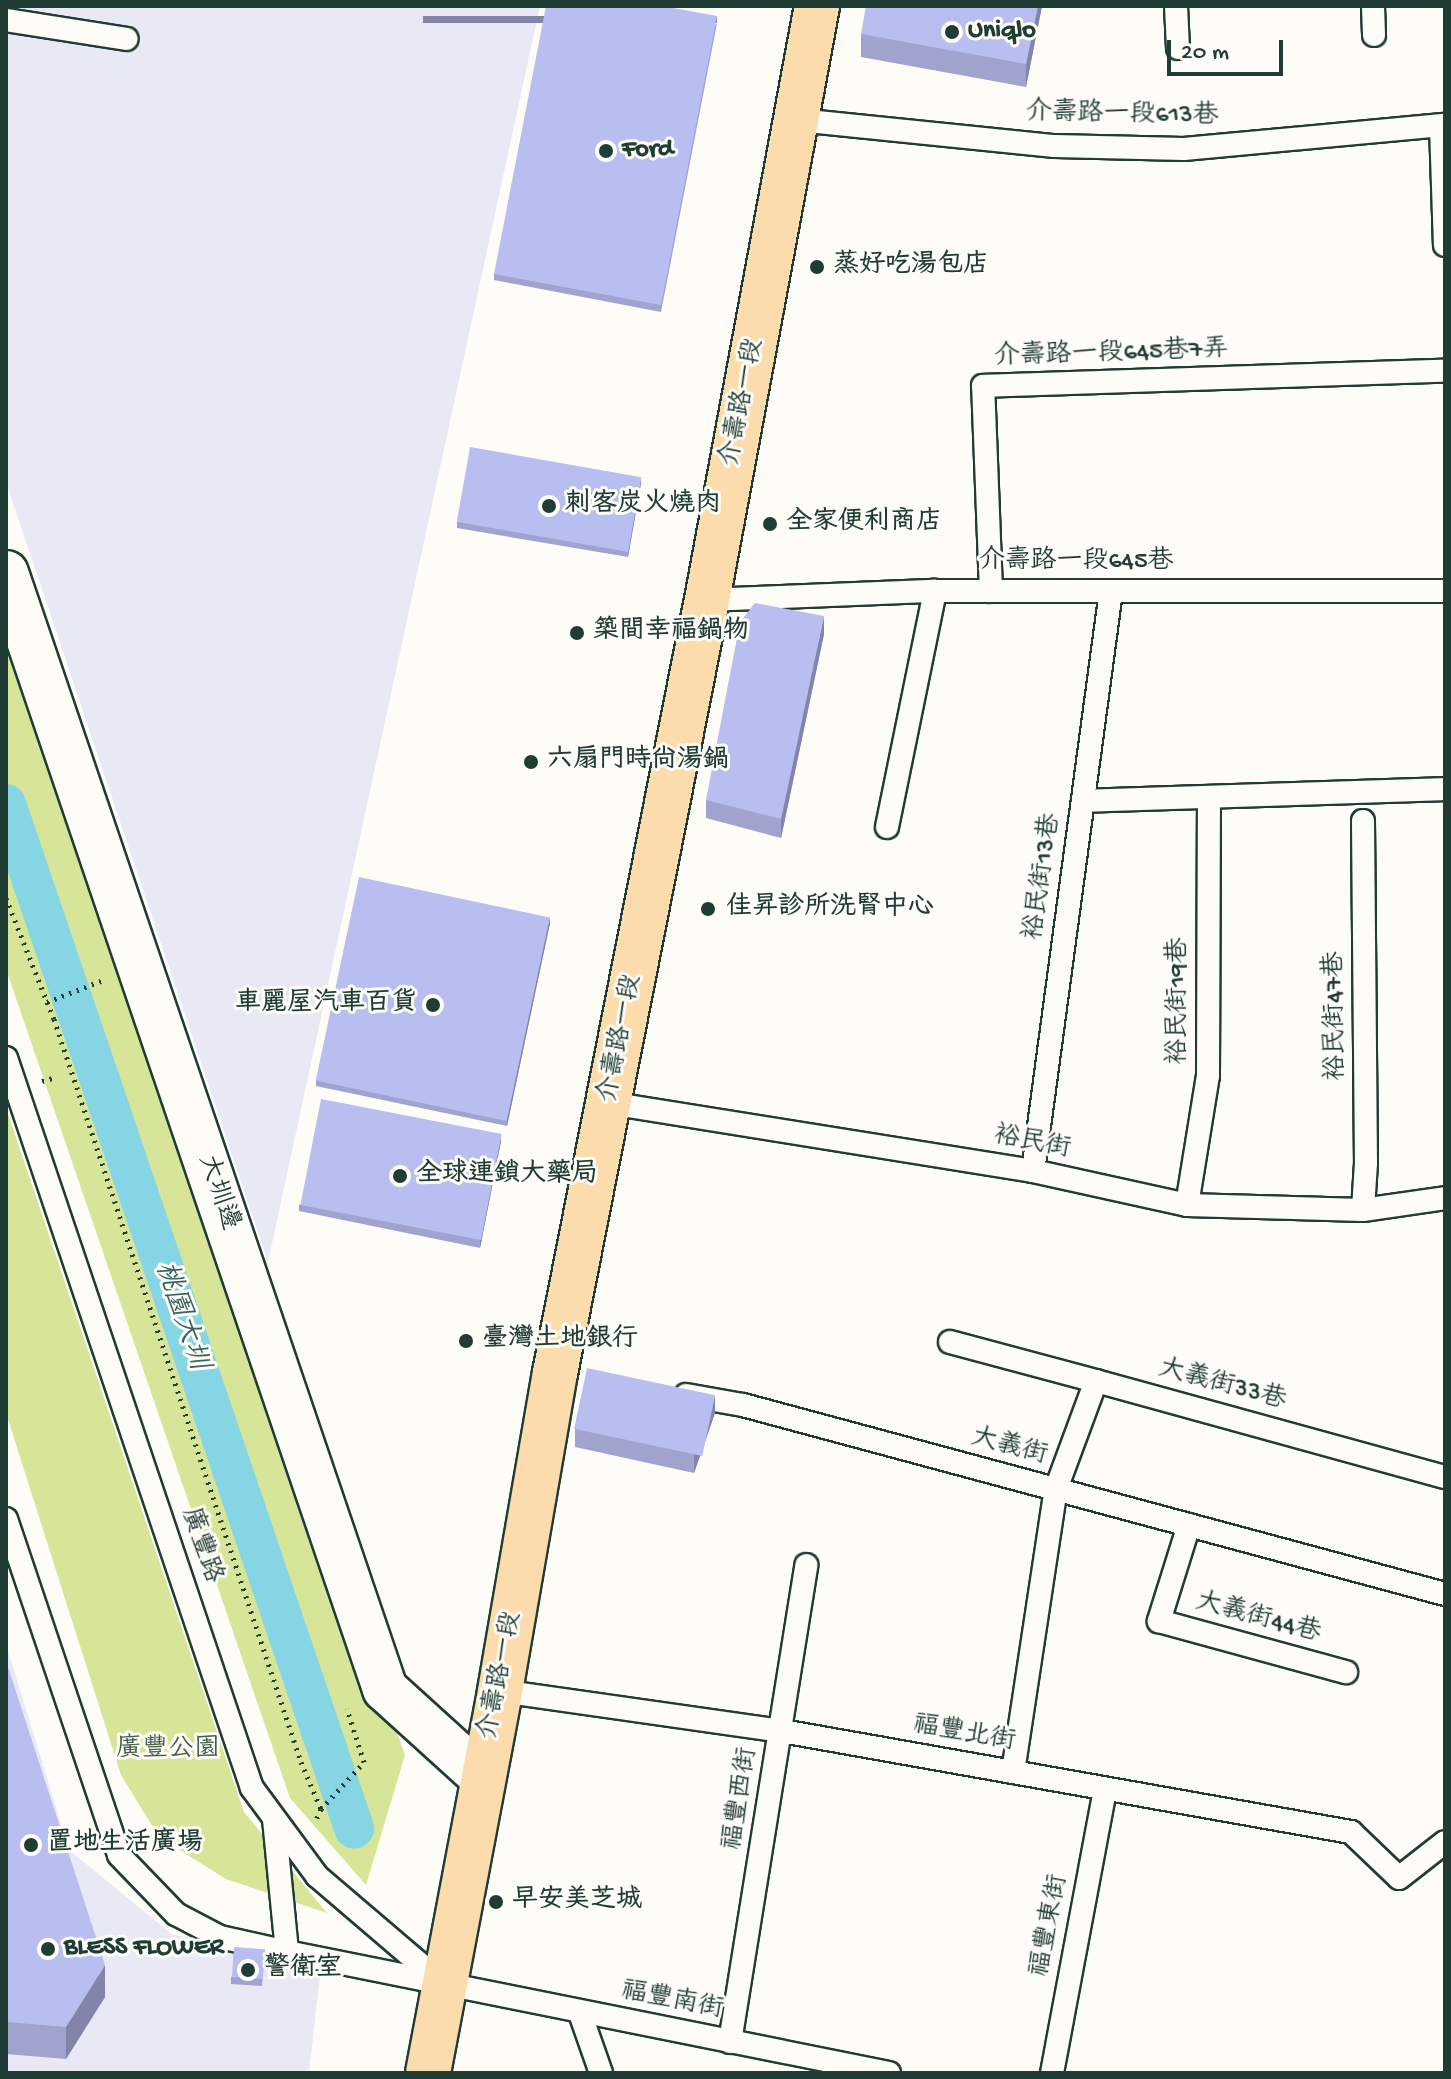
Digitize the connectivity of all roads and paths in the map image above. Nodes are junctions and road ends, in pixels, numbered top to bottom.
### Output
1 (817, 6) edge
2 (1176, 6) edge
3 (1373, 6) edge
4 (6, 20) edge
5 (1374, 35) dead end
6 (127, 39) dead end
7 (1178, 48) dead end
8 (798, 120) junction
9 (1443, 126) edge
10 (1445, 245) edge
11 (1445, 371) edge
12 (6, 573) edge
13 (935, 591) junction
14 (991, 591) junction
15 (1111, 591) junction
16 (1445, 591) edge
17 (707, 600) junction
18 (1445, 789) edge
19 (1209, 797) junction
20 (1083, 801) junction
21 (1363, 821) dead end
22 (887, 827) dead end
23 (6, 898) edge
24 (94, 983) dead end
25 (49, 1001) junction
26 (6, 1058) edge
27 (609, 1103) junction
28 (1033, 1171) junction
29 (1445, 1198) edge
30 (1187, 1205) junction
31 (1363, 1210) junction
32 (950, 1342) dead end
33 (1096, 1381) junction
34 (665, 1392) edge
35 (1445, 1477) edge
36 (1056, 1489) junction
37 (6, 1519) edge
38 (1189, 1525) junction
39 (806, 1565) dead end
40 (1445, 1594) edge
41 (1346, 1672) dead end
42 (500, 1691) junction
43 (782, 1731) junction
44 (362, 1765) dead end
45 (1013, 1772) junction
46 (482, 1777) junction
47 (1105, 1789) junction
48 (322, 1808) junction
49 (273, 1818) junction
50 (1445, 1842) edge
51 (301, 1855) junction
52 (287, 1952) junction
53 (445, 1986) junction
54 (580, 2013) junction
55 (730, 2042) junction
56 (431, 2071) edge
57 (601, 2073) edge
58 (889, 2073) edge
59 (1052, 2073) edge

1 - 8 main road, 介壽路一段
2 - 7 lane
3 - 5 lane
4 - 6 lane
8 - 9 lane, 介壽路一段613巷
8 - 17 main road, 介壽路一段
9 - 10 lane
11 - 14 lane, 介壽路一段645巷7弄
12 - 46 street, 大圳邊
13 - 14 lane, 介壽路一段645巷
13 - 17 lane, 介壽路一段645巷
13 - 22 lane
14 - 15 lane, 介壽路一段645巷
15 - 16 lane, 介壽路一段645巷
15 - 20 lane, 裕民街13巷
17 - 27 main road, 介壽路一段
18 - 19 lane
19 - 20 lane
19 - 30 lane, 裕民街19巷
20 - 28 lane, 裕民街13巷
21 - 31 lane, 裕民街47巷
23 - 25 path
24 - 25 path
25 - 48 path
26 - 49 lane, 廣豐路
27 - 28 lane, 裕民街
27 - 42 main road, 介壽路一段
28 - 30 lane, 裕民街
29 - 31 lane, 裕民街
30 - 31 lane, 裕民街
32 - 33 lane, 大義街33巷
33 - 35 lane, 大義街33巷
33 - 36 lane
34 - 36 lane, 大義街
36 - 38 lane, 大義街
36 - 45 lane
37 - 52 lane, 福豐南街
38 - 40 lane, 大義街
38 - 41 lane, 大義街44巷
39 - 43 lane, 福豐西街
42 - 43 lane, 福豐北街
42 - 46 main road, 介壽路一段
43 - 45 lane, 福豐北街
43 - 55 lane, 福豐西街
44 - 48 path
45 - 47 lane, 福豐北街
46 - 53 main road, 介壽路一段
47 - 50 lane, 福豐北街
47 - 59 lane, 福豐東街
48 - 51 path
49 - 51 lane, 廣豐路
49 - 52 lane
51 - 53 lane, 廣豐路
52 - 53 lane, 福豐南街
53 - 54 lane, 福豐南街
53 - 56 main road, 介壽路一段
54 - 55 lane, 福豐南街
54 - 57 lane
55 - 58 lane, 福豐南街

